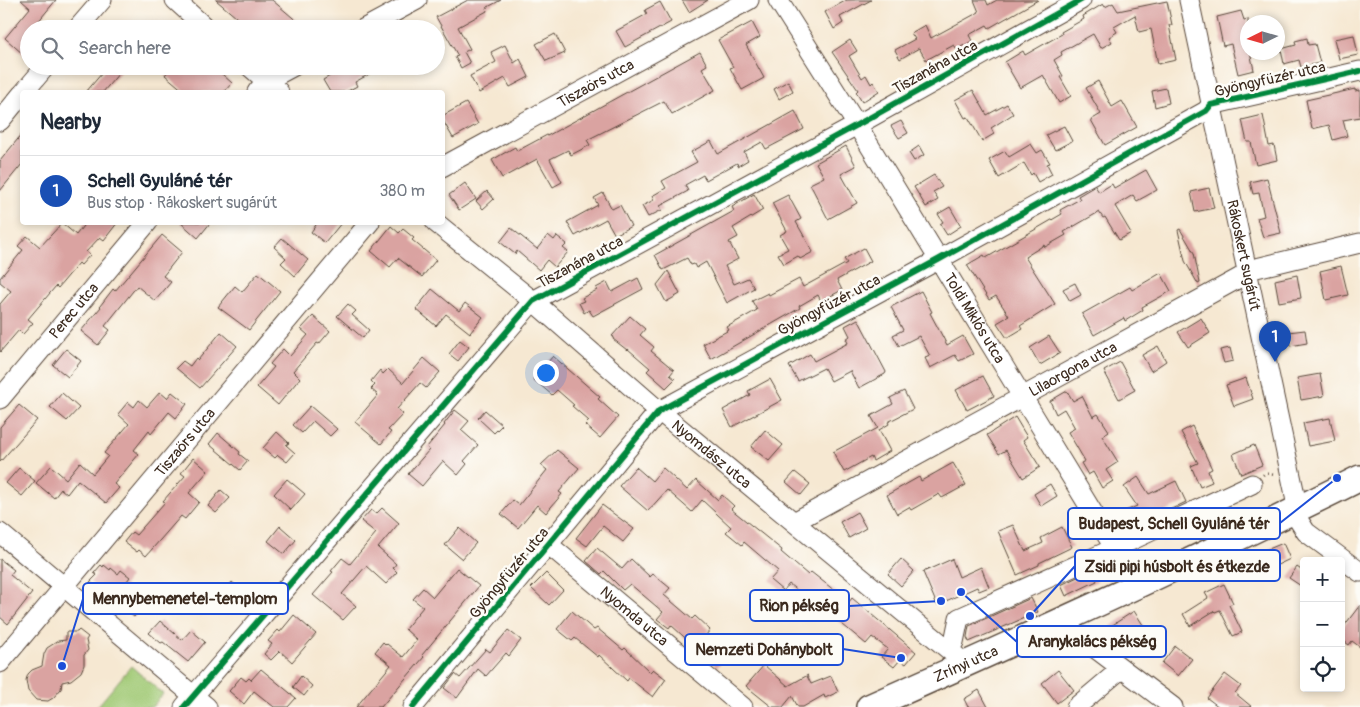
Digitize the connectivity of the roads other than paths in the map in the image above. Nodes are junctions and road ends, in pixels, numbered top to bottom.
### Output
1 (102, 0) edge
2 (175, 0) edge
3 (417, 0) edge
4 (749, 0) edge
5 (778, 0) edge
6 (1081, 0) edge
7 (1189, 0) edge
8 (85, 20) edge
9 (197, 20) edge
10 (380, 20) edge
11 (1360, 71) edge
12 (38, 75) edge
13 (256, 75) edge
14 (283, 75) edge
15 (267, 89) edge
16 (26, 90) edge
17 (20, 97) edge
18 (1211, 105) junction
19 (0, 121) edge
20 (857, 125) junction
21 (445, 164) edge
22 (145, 225) edge
23 (367, 225) edge
24 (439, 225) edge
25 (1360, 244) edge
26 (938, 260) junction
27 (1248, 270) junction
28 (534, 301) junction
29 (1022, 396) junction
30 (0, 399) edge
31 (659, 412) junction
32 (1360, 478) edge
33 (1252, 484) dead end
34 (1297, 509) junction
35 (794, 522) junction
36 (0, 533) edge
37 (549, 544) junction
38 (1115, 548) junction
39 (1360, 572) edge
40 (1137, 585) junction
41 (64, 587) junction
42 (1059, 621) junction
43 (957, 656) junction
44 (0, 663) edge
45 (1121, 669) junction
46 (195, 703) edge
47 (413, 707) edge
48 (743, 707) edge
49 (869, 707) edge
50 (1076, 707) edge
51 (1172, 707) edge

1 - 8 street
2 - 9 street
3 - 10 street
4 - 21 street, Tiszaörs utca
5 - 20 street, Toldi Miklós utca
6 - 20 street, Tiszanána utca
7 - 18 street, Rákoskert sugárút
11 - 18 street, Gyöngyfüzér utca
12 - 16 street
13 - 15 street
14 - 15 street
17 - 19 street
18 - 26 street, Gyöngyfüzér utca
18 - 27 street, Rákoskert sugárút
20 - 26 street, Toldi Miklós utca
20 - 28 street, Tiszanána utca
22 - 30 street, Perec utca
23 - 41 street, Tiszaörs utca
24 - 28 street, Nyomdász utca
25 - 27 street, Lilaorgona utca
26 - 29 street, Toldi Miklós utca
26 - 31 street, Gyöngyfüzér utca
27 - 29 street, Lilaorgona utca
27 - 34 street, Rákoskert sugárút
28 - 31 street, Nyomdász utca
28 - 46 street, Tiszanána utca
29 - 35 street, Lilaorgona utca
29 - 38 street, Toldi Miklós utca
31 - 35 street, Nyomdász utca
31 - 37 street, Gyöngyfüzér utca
32 - 34 main road, Zrínyi utca
33 - 38 street
34 - 39 street, Rákoskert sugárút
34 - 40 main road, Zrínyi utca
35 - 43 street, Nyomdász utca
36 - 41 street
37 - 47 street, Gyöngyfüzér utca
37 - 48 street, Nyomda utca
38 - 40 street, Toldi Miklós utca
38 - 43 street
40 - 42 main road, Zrínyi utca
41 - 44 street, Tiszaörs utca
41 - 46 street
42 - 43 main road, Zrínyi utca
42 - 45 street
43 - 49 main road, Zrínyi utca
45 - 50 street
45 - 51 street

